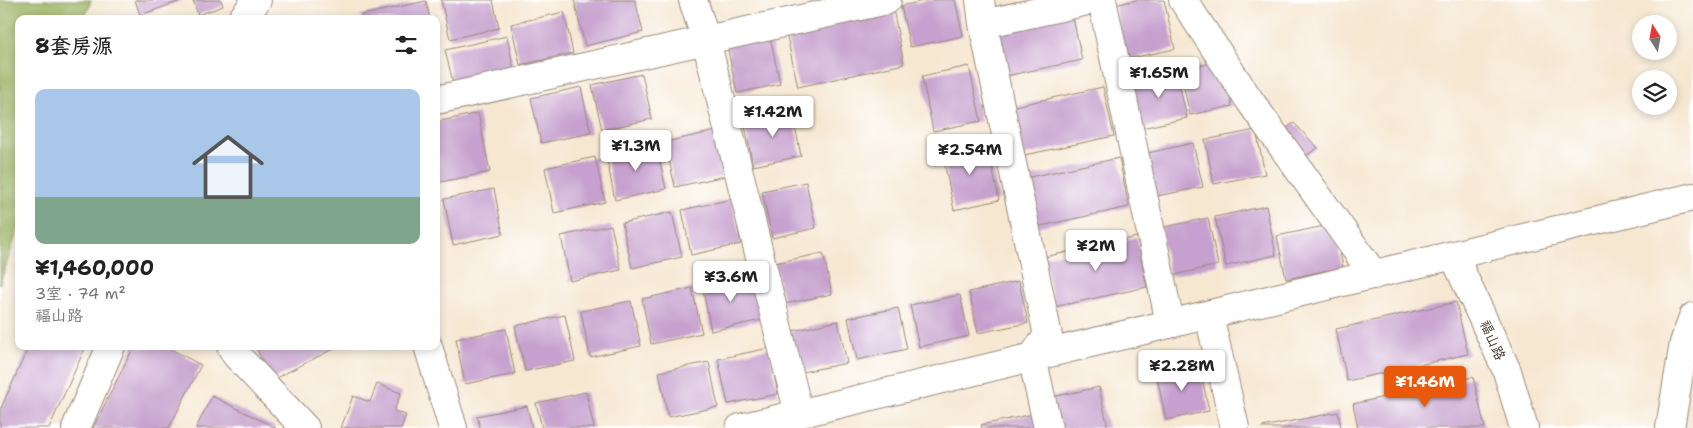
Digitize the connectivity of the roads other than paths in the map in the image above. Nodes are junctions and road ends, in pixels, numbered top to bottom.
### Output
1 (257, 0) edge
2 (694, 0) edge
3 (887, 0) edge
4 (1092, 0) edge
5 (1102, 0) edge
6 (1183, 0) edge
7 (981, 12) edge
8 (245, 15) edge
9 (706, 40) junction
10 (440, 99) edge
11 (1693, 197) edge
12 (1454, 256) junction
13 (1374, 276) junction
14 (1209, 315) junction
15 (1693, 317) edge
16 (1170, 323) junction
17 (109, 350) edge
18 (233, 350) edge
19 (429, 350) edge
20 (1032, 357) junction
21 (799, 414) junction
22 (746, 427) edge
23 (76, 428) edge
24 (305, 428) edge
25 (453, 428) edge
26 (1048, 428) edge
27 (1235, 428) edge
28 (1524, 428) edge
29 (1670, 428) edge

1 - 8 street
2 - 9 street
3 - 9 street
4 - 7 street
5 - 16 street
6 - 13 street
7 - 20 street
9 - 10 street
9 - 21 street
11 - 12 street
12 - 13 street
12 - 28 street, 福山路
13 - 14 street
14 - 16 street
14 - 27 street
15 - 29 street
16 - 20 street
17 - 23 street
18 - 24 street
19 - 25 street
20 - 21 street
20 - 26 street
21 - 22 street

